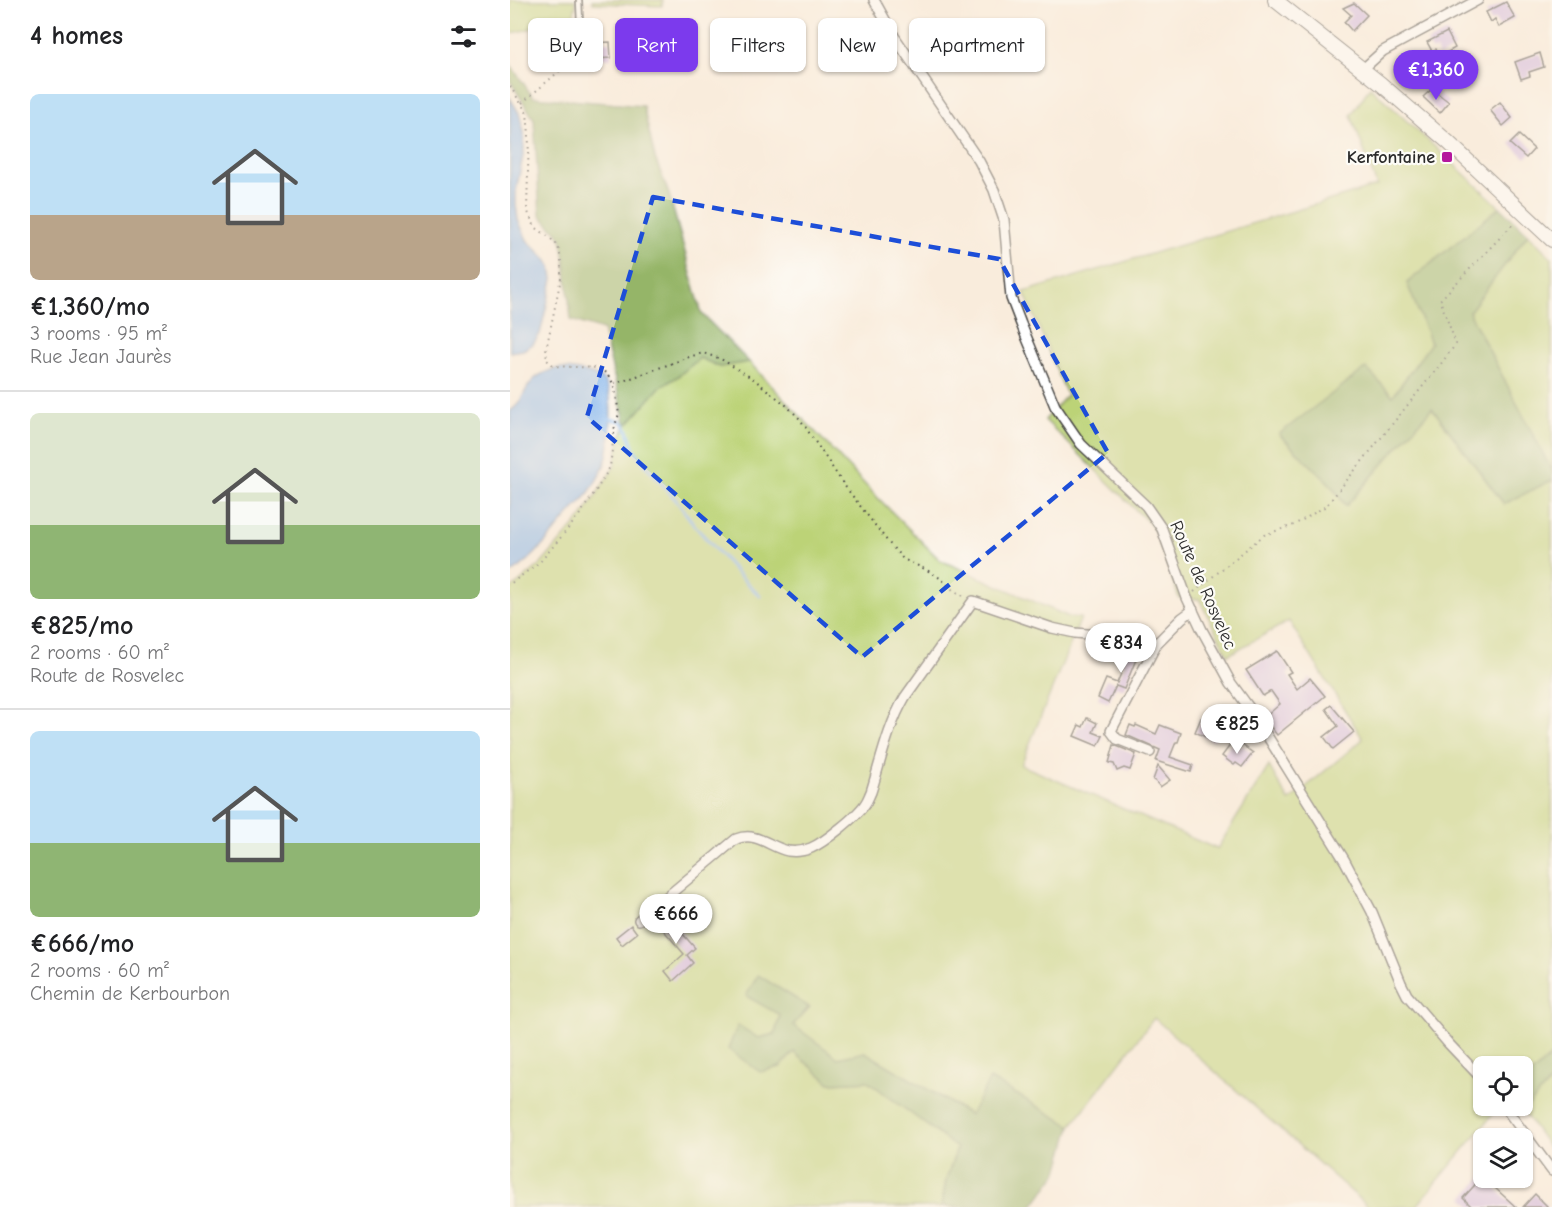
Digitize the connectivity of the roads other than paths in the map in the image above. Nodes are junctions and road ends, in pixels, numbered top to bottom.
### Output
1 (579, 0) edge
2 (874, 0) edge
3 (1275, 0) edge
4 (1478, 0) edge
5 (580, 18) edge
6 (1363, 69) junction
7 (1552, 240) edge
8 (1192, 610) junction
9 (1157, 642) junction
10 (1150, 752) dead end
11 (639, 920) dead end
12 (1473, 1069) edge
13 (1511, 1116) edge
14 (1552, 1172) edge

1 - 5 lane
2 - 8 street, Route de Rosvelec
3 - 6 main road
4 - 6 street
6 - 7 main road
8 - 9 street
8 - 12 street, Route de Rosvelec
9 - 10 street
9 - 11 street
13 - 14 street

